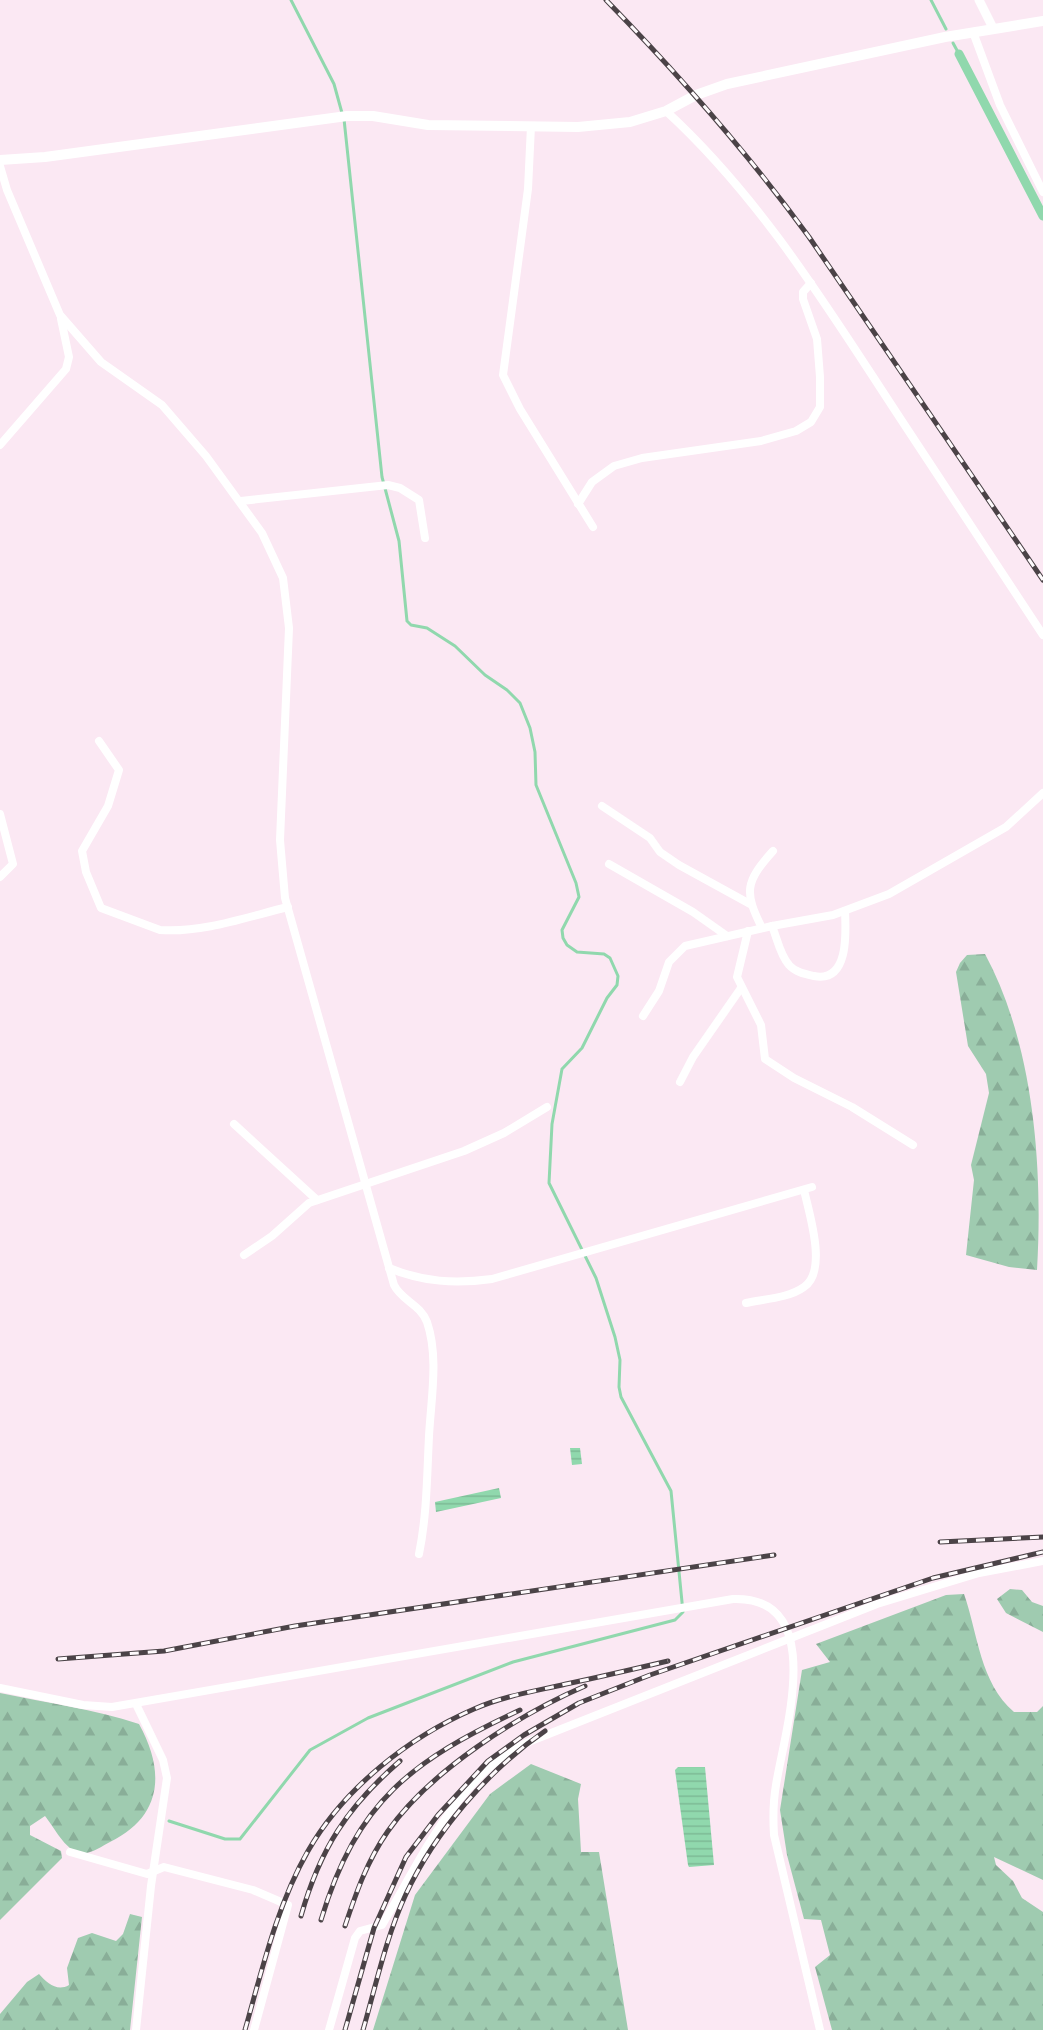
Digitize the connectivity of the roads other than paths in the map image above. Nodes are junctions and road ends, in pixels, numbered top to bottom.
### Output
1 (979, 0) edge
2 (1043, 21) edge
3 (993, 28) junction
4 (973, 32) junction
5 (666, 111) junction
6 (531, 126) junction
7 (0, 160) edge
8 (0, 166) edge
9 (1043, 192) edge
10 (811, 283) junction
11 (60, 315) junction
12 (0, 445) edge
13 (241, 501) junction
14 (578, 504) junction
15 (593, 527) dead end
16 (425, 538) dead end
17 (1043, 634) edge
18 (99, 741) dead end
19 (1043, 793) edge
20 (602, 806) dead end
21 (0, 814) edge
22 (773, 852) dead end
23 (609, 864) dead end
24 (0, 877) edge
25 (750, 904) junction
26 (288, 906) junction
27 (845, 911) junction
28 (772, 926) junction
29 (762, 928) junction
30 (748, 931) junction
31 (727, 936) junction
32 (741, 988) junction
33 (643, 1016) dead end
34 (680, 1082) dead end
35 (547, 1107) dead end
36 (234, 1124) dead end
37 (913, 1145) dead end
38 (366, 1185) junction
39 (317, 1200) junction
40 (244, 1255) dead end
41 (389, 1268) junction
42 (746, 1303) dead end
43 (419, 1554) dead end
44 (1043, 1561) edge
45 (790, 1640) junction
46 (0, 1688) edge
47 (136, 1704) junction
48 (70, 1852) dead end
49 (155, 1871) junction
50 (136, 2030) edge
51 (254, 2030) edge
52 (329, 2030) edge
53 (820, 2030) edge

1 - 3 street
2 - 3 main road
3 - 4 main road
4 - 5 main road
4 - 9 street
5 - 6 main road
5 - 10 street
6 - 7 main road
6 - 14 street
8 - 11 street
10 - 14 street
10 - 17 street
11 - 12 street
11 - 13 street
13 - 16 street
13 - 26 street
14 - 15 street
18 - 26 street
19 - 27 street
20 - 25 street
21 - 24 street
22 - 25 street
23 - 31 street
25 - 29 street
26 - 38 street
27 - 28 street
27 - 28 street
28 - 29 street
29 - 30 street
30 - 31 street
30 - 32 street
31 - 33 street
32 - 34 street
32 - 37 street
35 - 38 street
36 - 39 street
38 - 39 street
38 - 41 street
39 - 40 street
41 - 42 street
41 - 43 street
44 - 45 street
45 - 47 street
45 - 52 street
45 - 53 street
46 - 47 street
47 - 49 street
48 - 49 street
49 - 50 street
49 - 51 street

